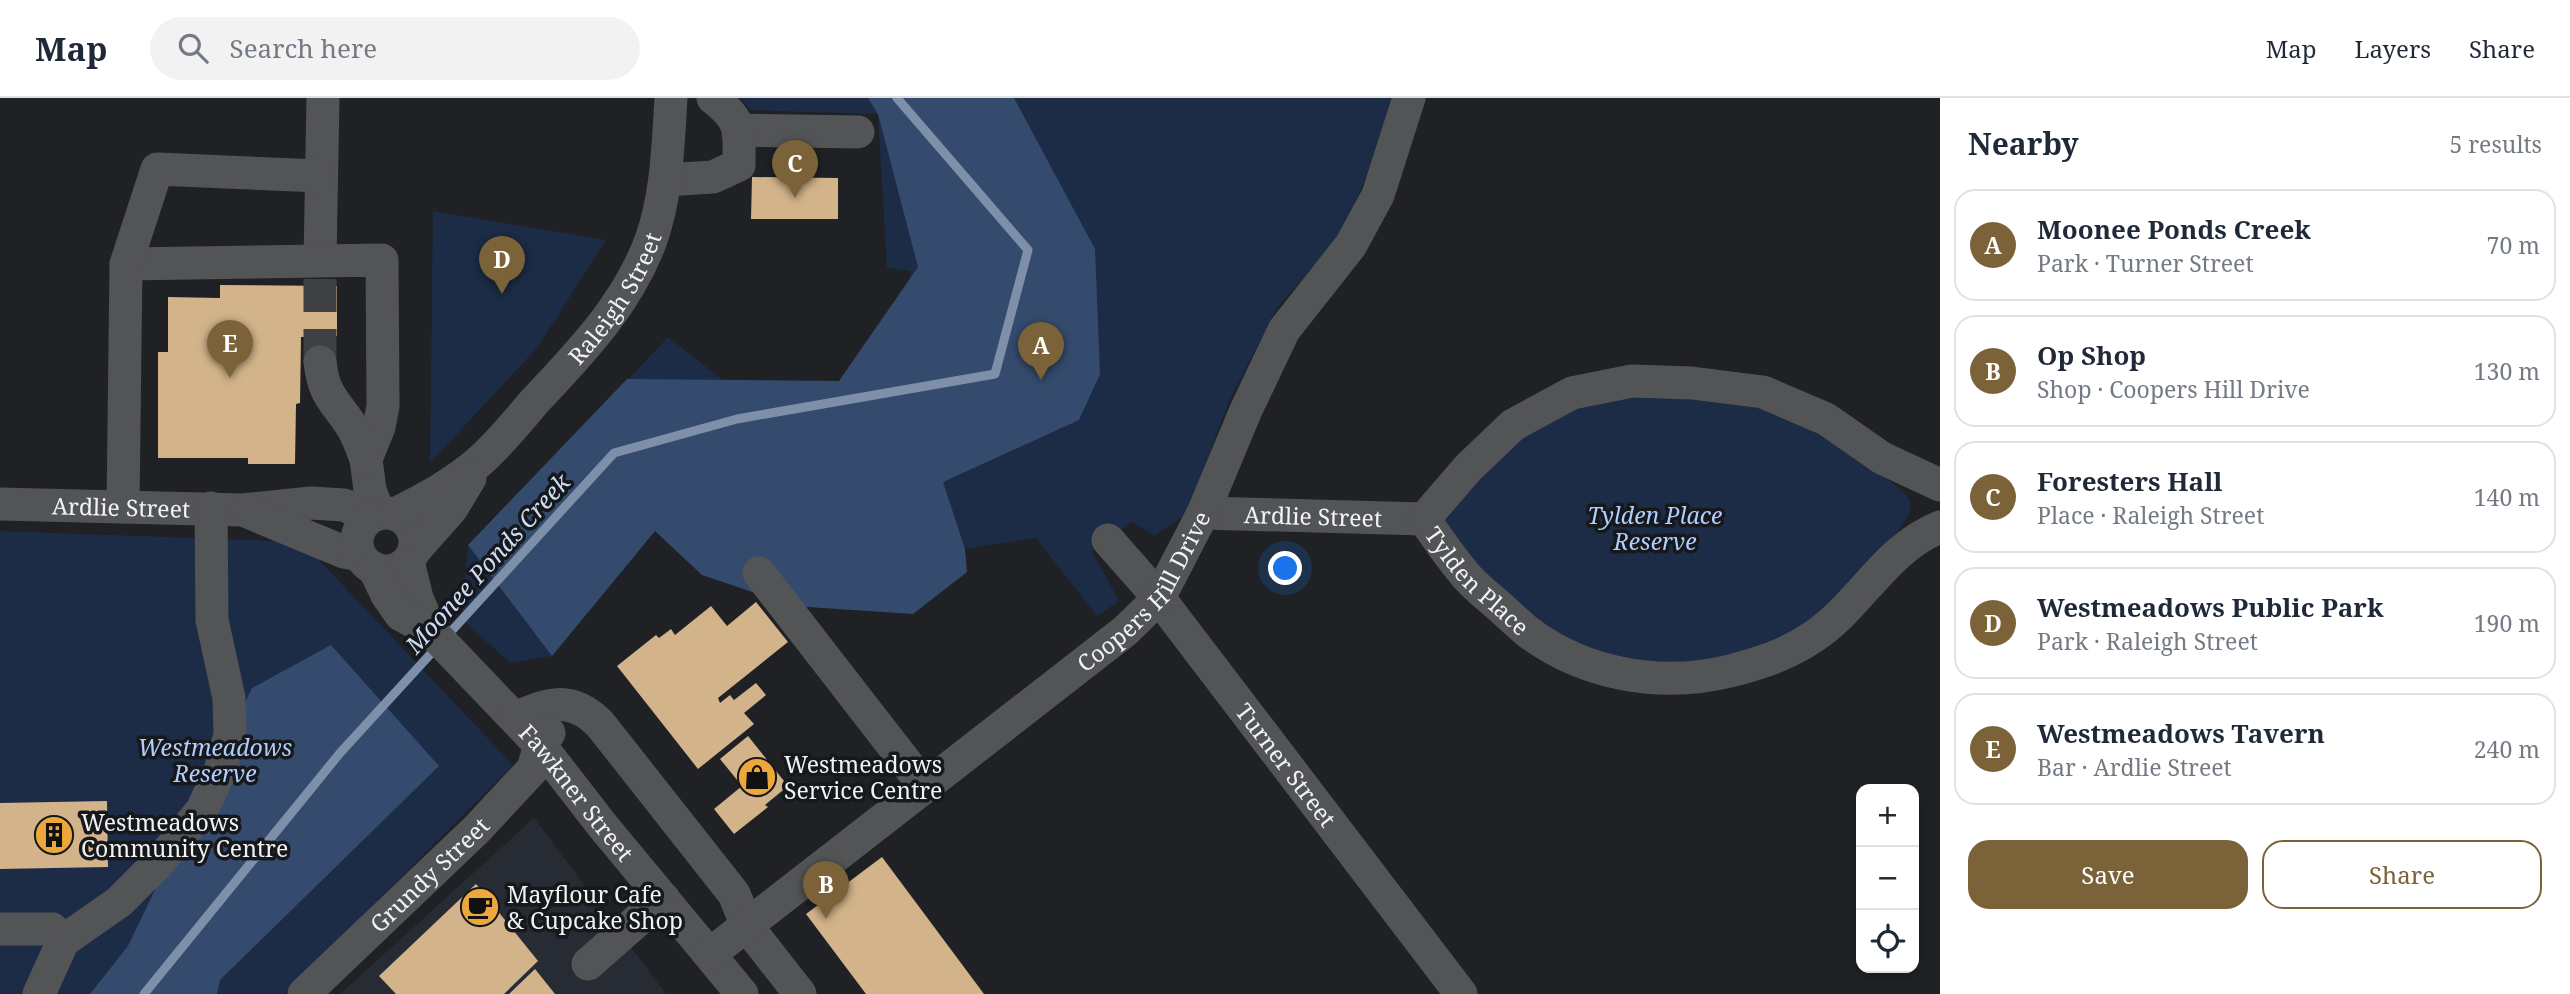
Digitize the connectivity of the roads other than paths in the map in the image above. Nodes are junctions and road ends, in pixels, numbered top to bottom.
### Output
1 (323, 98) edge
2 (671, 98) edge
3 (713, 98) edge
4 (1409, 98) edge
5 (739, 130) junction
6 (859, 132) dead end
7 (320, 176) junction
8 (665, 180) junction
9 (320, 260) junction
10 (127, 264) junction
11 (320, 362) tunnel mouth
12 (366, 459) junction
13 (480, 461) junction
14 (1940, 485) edge
15 (0, 504) edge
16 (123, 507) junction
17 (227, 509) junction
18 (1202, 513) junction
19 (382, 515) junction
20 (1424, 519) junction
21 (1940, 527) edge
22 (1108, 540) dead end
23 (411, 556) junction
24 (367, 561) junction
25 (759, 573) dead end
26 (1159, 598) junction
27 (431, 631) junction
28 (574, 706) junction
29 (515, 718) junction
30 (540, 745) junction
31 (925, 787) junction
32 (663, 898) junction
33 (747, 926) junction
34 (0, 929) edge
35 (63, 941) junction
36 (710, 954) junction
37 (588, 964) dead end
38 (39, 994) edge
39 (304, 994) edge
40 (742, 994) edge
41 (800, 994) edge
42 (1461, 994) edge

1 - 7 street
2 - 8 street, Raleigh Street
3 - 5 street
4 - 18 street, Coopers Hill Drive
5 - 6 street
5 - 8 street
7 - 9 street
7 - 10 street
8 - 13 street, Raleigh Street
9 - 10 street
9 - 12 street
10 - 16 street
11 - 12 street
12 - 19 street
13 - 19 street, Raleigh Street
13 - 23 street, Raleigh Street
14 - 20 street, Tylden Place
15 - 16 street, Ardlie Street
16 - 17 street, Ardlie Street
17 - 19 street, Ardlie Street
17 - 24 street, Ardlie Street
17 - 35 street
18 - 20 street, Ardlie Street
18 - 26 street, Coopers Hill Drive
19 - 23 street
19 - 24 street
20 - 21 street, Tylden Place
22 - 26 street, Turner Street
23 - 24 street
23 - 27 street, Fawkner Street
24 - 27 street, Fawkner Street
25 - 31 street
26 - 31 street, Coopers Hill Drive
26 - 42 street, Turner Street
27 - 29 street, Fawkner Street
28 - 29 street
28 - 30 street, Grundy Street
28 - 33 street
29 - 30 street, Fawkner Street
30 - 32 street, Fawkner Street
30 - 39 street, Grundy Street
31 - 33 street, Coopers Hill Drive
32 - 36 street, Fawkner Street
32 - 37 street
33 - 36 street, Coopers Hill Drive
33 - 41 street
34 - 35 street
35 - 38 street
36 - 40 street, Fawkner Street

